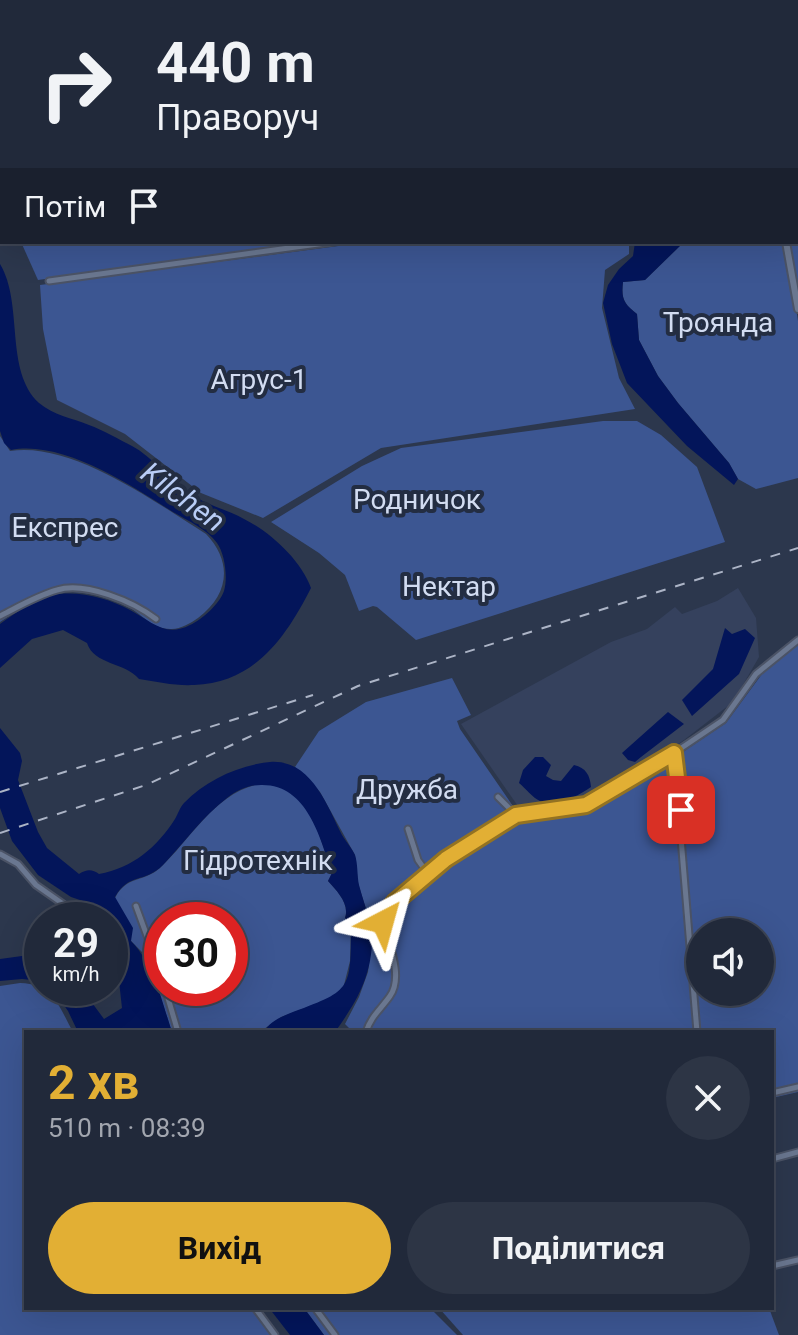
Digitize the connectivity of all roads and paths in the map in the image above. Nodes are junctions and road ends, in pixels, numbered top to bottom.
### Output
1 (318, 244) edge
2 (786, 244) edge
3 (49, 281) dead end
4 (798, 309) edge
5 (0, 616) edge
6 (156, 619) dead end
7 (798, 640) edge
8 (674, 753) junction
9 (498, 797) dead end
10 (516, 815) junction
11 (408, 829) dead end
12 (0, 854) edge
13 (428, 874) junction
14 (60, 902) edge
15 (136, 906) dead end
16 (144, 928) edge
17 (170, 1006) edge
18 (177, 1030) edge
19 (367, 1030) edge
20 (697, 1030) edge
21 (798, 1087) edge
22 (774, 1093) edge
23 (798, 1152) edge
24 (774, 1158) edge
25 (798, 1260) edge
26 (774, 1266) edge
27 (256, 1310) edge
28 (316, 1310) edge
29 (275, 1335) edge
30 (335, 1335) edge

1 - 3 street
2 - 4 street
5 - 6 street
7 - 8 street
8 - 10 street
8 - 20 street
9 - 10 street
10 - 13 street
11 - 13 street
12 - 14 street
13 - 19 street
15 - 16 street
17 - 18 street
21 - 22 street
23 - 24 street
25 - 26 street
27 - 29 street
28 - 30 street

